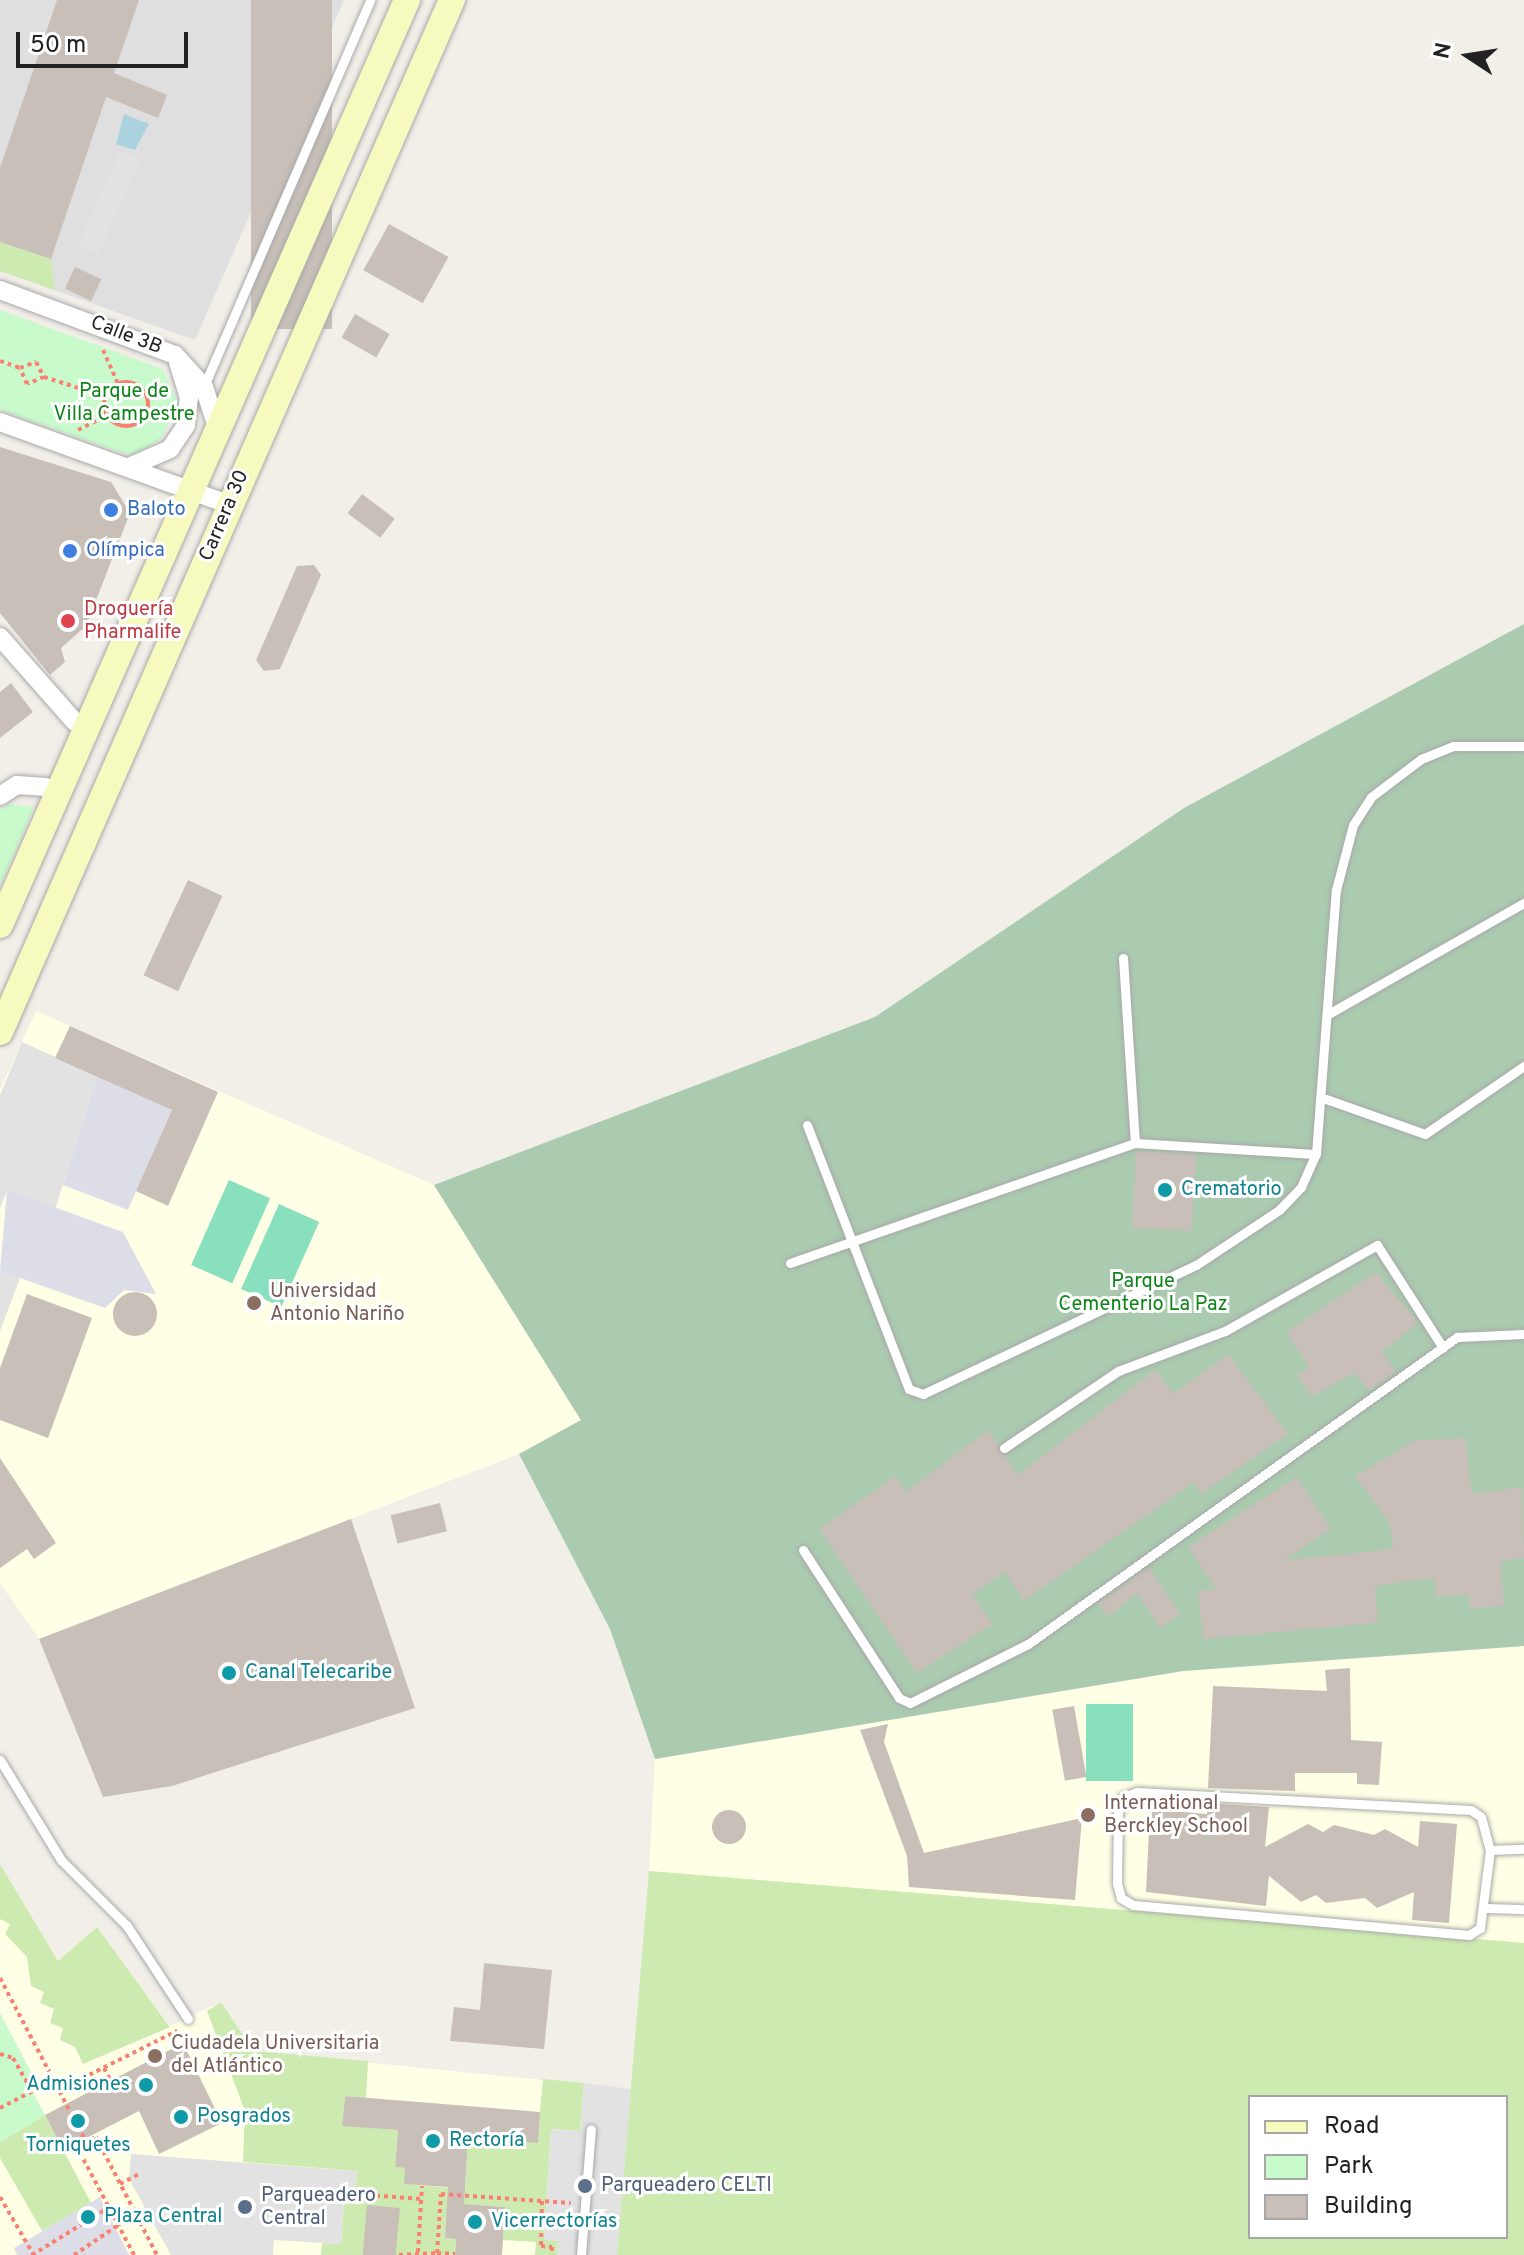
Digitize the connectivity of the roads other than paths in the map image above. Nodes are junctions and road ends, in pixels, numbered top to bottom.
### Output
1 (370, 0) edge
2 (407, 0) edge
3 (452, 0) edge
4 (0, 290) edge
5 (175, 355) junction
6 (204, 387) junction
7 (0, 422) edge
8 (216, 424) junction
9 (256, 443) junction
10 (126, 467) junction
11 (191, 489) junction
12 (231, 505) junction
13 (147, 592) junction
14 (0, 637) edge
15 (75, 722) dead end
16 (1524, 746) edge
17 (46, 787) dead end
18 (0, 796) edge
19 (1524, 903) edge
20 (0, 912) edge
21 (0, 925) edge
22 (1123, 958) dead end
23 (1330, 1013) junction
24 (0, 1032) edge
25 (1524, 1066) edge
26 (1326, 1099) junction
27 (807, 1125) dead end
28 (1135, 1143) junction
29 (1316, 1154) junction
30 (854, 1243) junction
31 (790, 1263) dead end
32 (1524, 1334) edge
33 (1443, 1348) junction
34 (1004, 1448) dead end
35 (803, 1550) dead end
36 (0, 1760) edge
37 (1524, 1849) edge
38 (1490, 1850) junction
39 (1487, 1908) junction
40 (1524, 1909) edge
41 (189, 2022) road end
42 (591, 2129) dead end
43 (581, 2255) edge

1 - 6 lane
2 - 8 main road, Carrera 30
3 - 9 main road, Carrera 30
4 - 5 street, Calle 3B
5 - 6 street, Calle 3B
5 - 10 street
6 - 8 street, Calle 3B
7 - 10 street
8 - 9 main road
8 - 11 main road, Carrera 30
9 - 12 main road, Carrera 30
10 - 11 street
11 - 12 street
11 - 13 main road, Carrera 30
12 - 24 main road, Carrera 30
13 - 20 street
13 - 21 main road, Carrera 30
14 - 15 street
16 - 23 lane
17 - 18 street
19 - 23 lane
22 - 28 lane
23 - 26 lane
25 - 26 lane
26 - 29 lane
27 - 30 lane
28 - 29 lane
28 - 30 lane
29 - 30 lane
30 - 31 lane
32 - 33 lane
33 - 34 lane
33 - 35 lane
36 - 41 lane
37 - 38 lane
38 - 39 lane
38 - 39 lane
39 - 40 lane
42 - 43 lane

